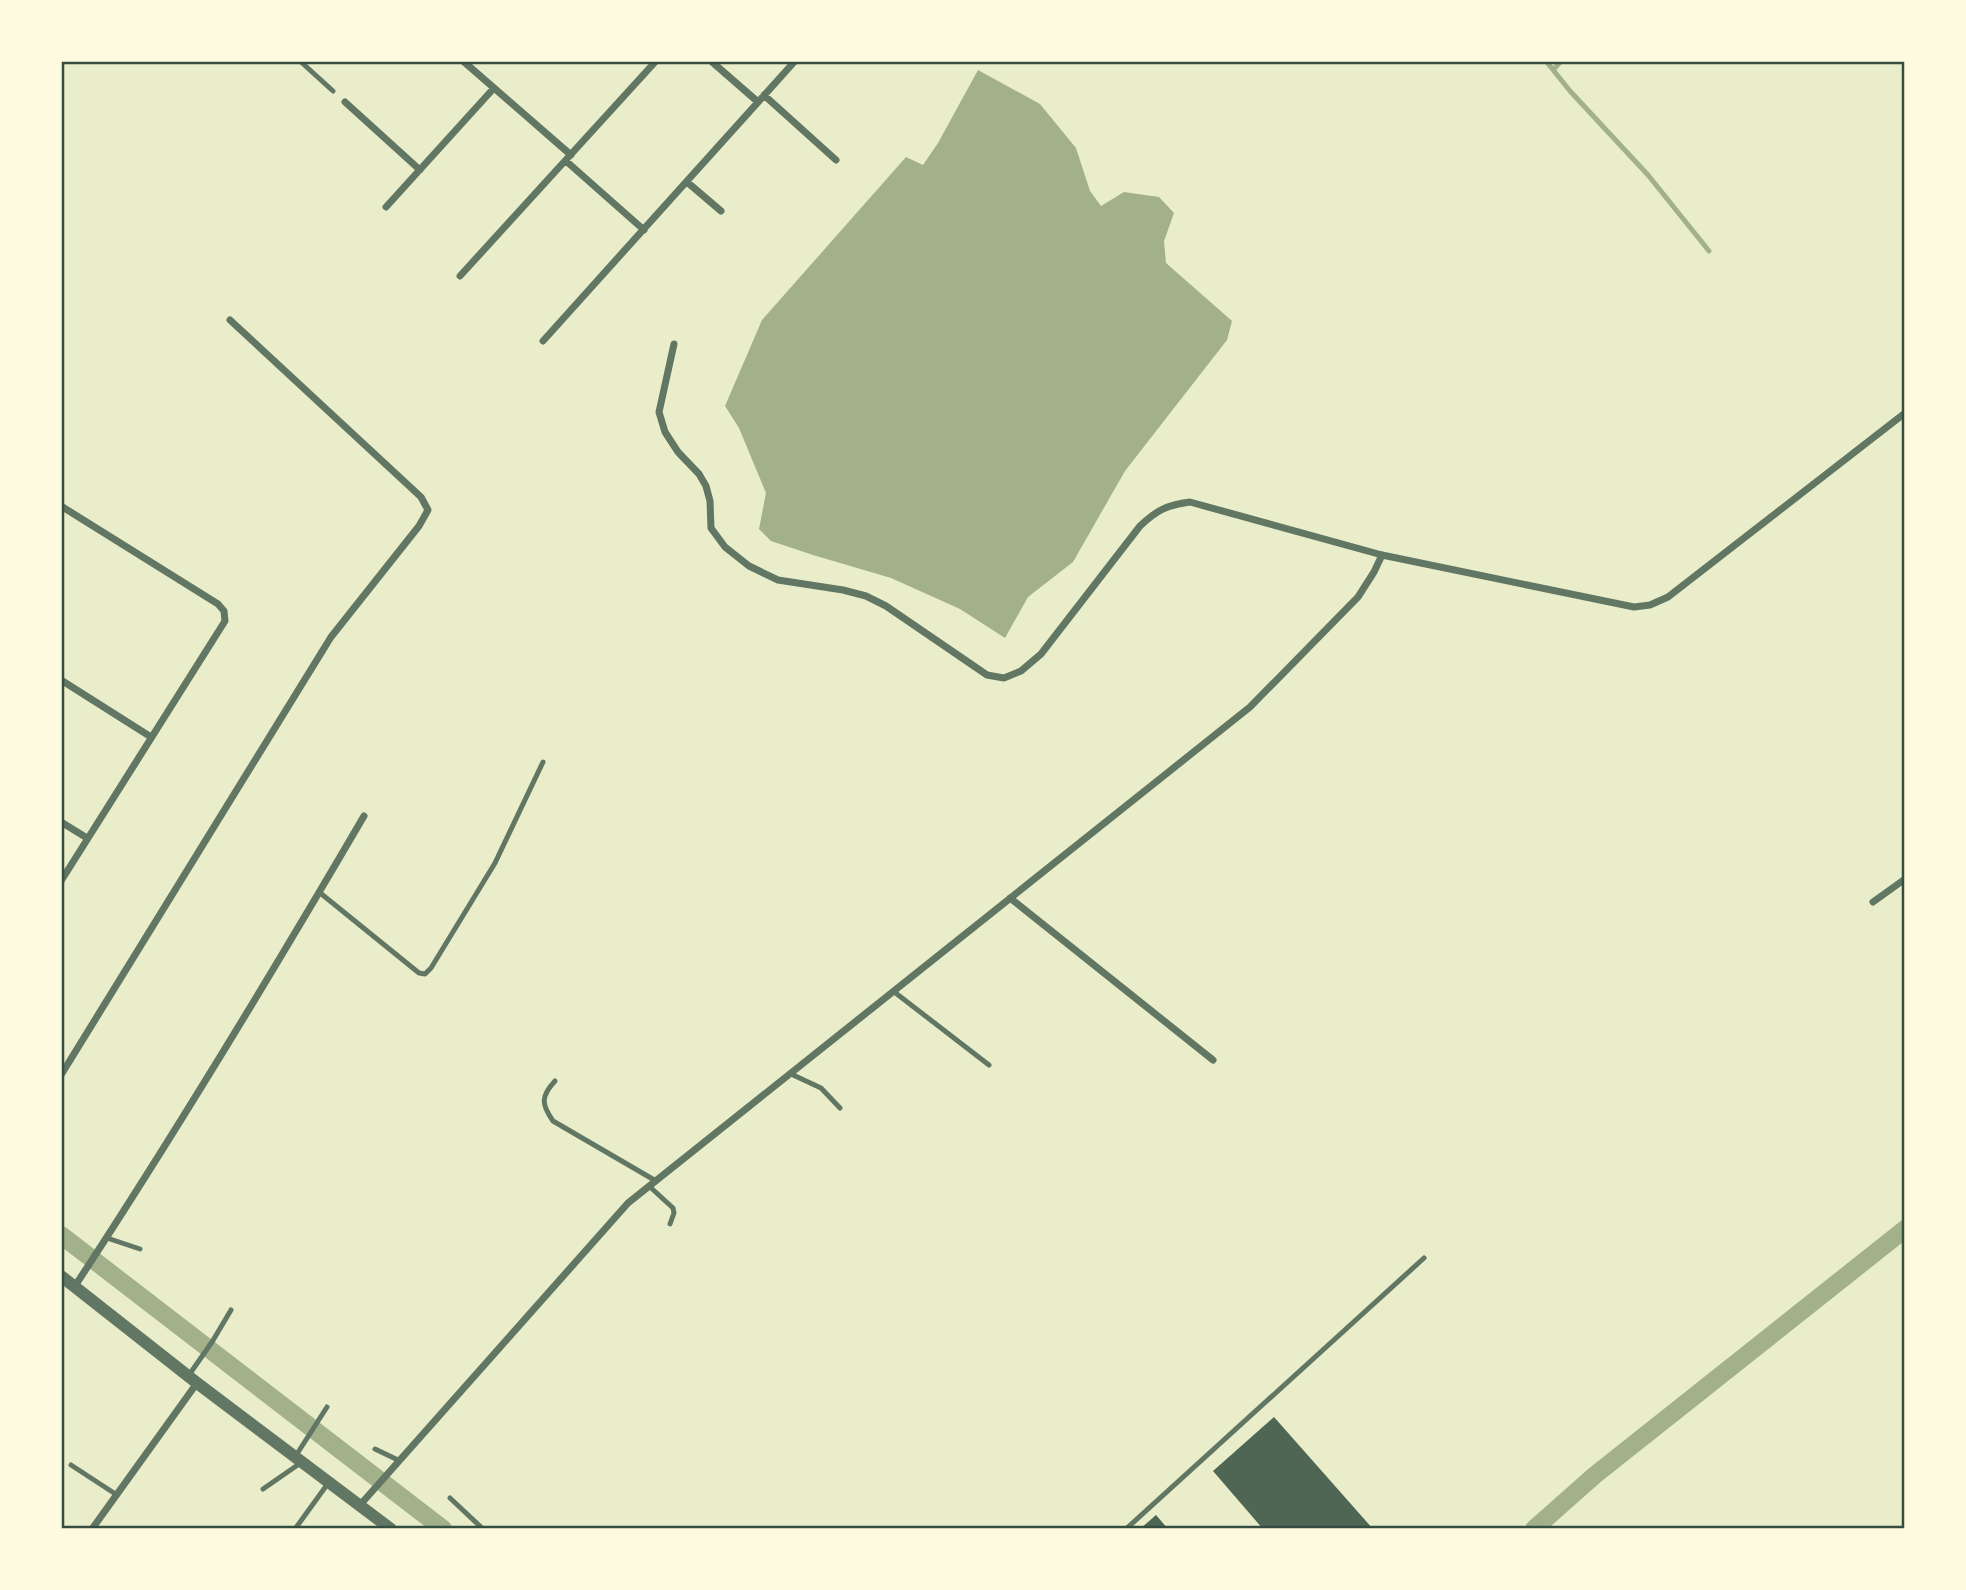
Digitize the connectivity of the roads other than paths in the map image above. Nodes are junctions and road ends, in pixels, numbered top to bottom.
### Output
1 (300, 61) edge
2 (463, 61) edge
3 (656, 61) edge
4 (711, 61) edge
5 (795, 61) edge
6 (494, 88) junction
7 (333, 91) dead end
8 (761, 98) junction
9 (345, 102) dead end
10 (568, 158) junction
11 (836, 160) dead end
12 (420, 170) junction
13 (687, 182) junction
14 (386, 207) dead end
15 (721, 211) dead end
16 (644, 230) junction
17 (460, 276) dead end
18 (230, 320) dead end
19 (543, 341) dead end
20 (674, 344) dead end
21 (1905, 413) edge
22 (61, 506) edge
23 (1382, 555) junction
24 (61, 680) edge
25 (151, 737) junction
26 (543, 762) dead end
27 (364, 816) dead end
28 (61, 822) edge
29 (87, 838) junction
30 (1905, 879) edge
31 (61, 881) edge
32 (319, 892) junction
33 (1010, 898) junction
34 (1873, 902) dead end
35 (893, 991) junction
36 (1213, 1060) dead end
37 (989, 1065) dead end
38 (791, 1074) junction
39 (61, 1075) edge
40 (555, 1081) dead end
41 (840, 1108) dead end
42 (652, 1183) junction
43 (670, 1224) dead end
44 (107, 1238) junction
45 (139, 1249) dead end
46 (1424, 1258) dead end
47 (61, 1276) edge
48 (75, 1286) junction
49 (231, 1310) dead end
50 (192, 1380) junction
51 (327, 1407) dead end
52 (375, 1449) dead end
53 (299, 1459) junction
54 (398, 1460) junction
55 (71, 1465) dead end
56 (329, 1482) junction
57 (263, 1489) dead end
58 (117, 1495) junction
59 (450, 1498) dead end
60 (360, 1505) junction
61 (92, 1529) edge
62 (295, 1529) edge
63 (391, 1529) edge
64 (483, 1529) edge
65 (1126, 1529) edge

1 - 7 lane
2 - 6 street
3 - 10 street
4 - 8 street
5 - 8 street
6 - 10 street
6 - 12 street
8 - 11 street
8 - 13 street
9 - 12 street
10 - 16 street
10 - 17 street
12 - 14 street
13 - 15 street
13 - 16 street
16 - 19 street
18 - 39 street
20 - 23 street
21 - 23 street
22 - 25 street
23 - 33 street
24 - 25 street
25 - 29 street
26 - 32 lane
27 - 32 street
28 - 29 street
29 - 31 street
30 - 34 street
32 - 44 street
33 - 35 street
33 - 36 street
35 - 37 lane
35 - 38 street
38 - 41 lane
38 - 42 street
40 - 42 lane
42 - 43 lane
42 - 54 street
44 - 45 lane
44 - 48 street
46 - 65 lane
47 - 48 street
48 - 50 street
49 - 50 lane
50 - 53 street
50 - 58 street
51 - 53 lane
52 - 54 lane
53 - 56 street
53 - 57 lane
54 - 60 street
55 - 58 lane
56 - 60 street
56 - 62 lane
58 - 61 street
59 - 64 lane
60 - 63 street

